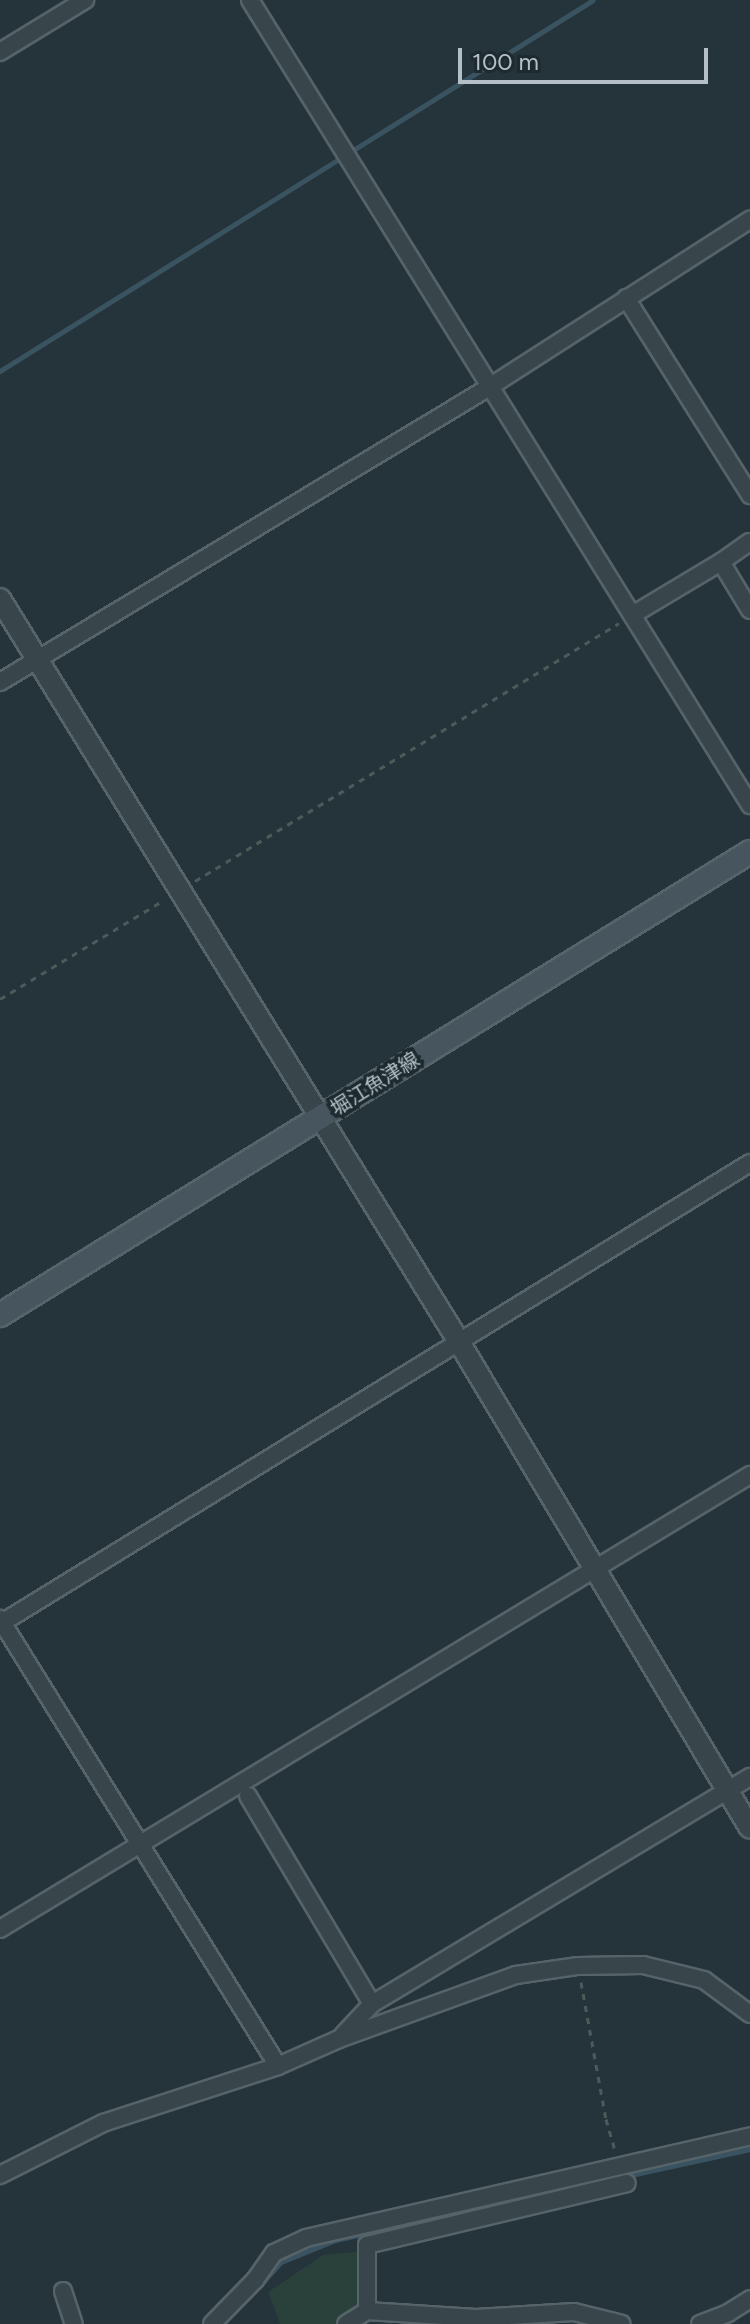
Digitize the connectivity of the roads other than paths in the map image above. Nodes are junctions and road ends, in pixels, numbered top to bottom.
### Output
1 (85, 0) edge
2 (250, 0) edge
3 (0, 52) edge
4 (750, 220) edge
5 (626, 298) junction
6 (491, 386) junction
7 (750, 495) edge
8 (750, 542) edge
9 (721, 562) junction
10 (0, 599) edge
11 (750, 610) edge
12 (634, 614) junction
13 (37, 659) junction
14 (0, 682) edge
15 (750, 805) edge
16 (750, 852) edge
17 (321, 1118) junction
18 (750, 1163) edge
19 (0, 1315) edge
20 (459, 1342) junction
21 (750, 1475) edge
22 (595, 1567) junction
23 (1, 1622) edge
24 (750, 1777) edge
25 (728, 1790) junction
26 (248, 1796) dead end
27 (750, 1828) edge
28 (140, 1843) junction
29 (0, 1929) edge
30 (372, 2004) junction
31 (747, 2007) edge
32 (339, 2039) junction
33 (278, 2066) junction
34 (750, 2136) edge
35 (0, 2175) edge
36 (627, 2183) dead end
37 (63, 2291) dead end
38 (750, 2299) edge
39 (367, 2311) junction
40 (74, 2324) edge
41 (212, 2324) edge
42 (346, 2324) edge
43 (622, 2324) edge
44 (700, 2324) edge

1 - 3 street
2 - 6 street
4 - 5 street
5 - 6 street
5 - 7 street
6 - 12 street
6 - 13 street
8 - 9 street
9 - 11 street
9 - 12 street
10 - 13 street
12 - 15 street
13 - 14 street
13 - 17 street
16 - 17 main road, 堀江魚津線
17 - 19 main road, 堀江魚津線
17 - 20 street
18 - 20 street
20 - 22 street
20 - 23 street
21 - 22 street
22 - 25 street
22 - 28 street
23 - 28 street
24 - 25 street
25 - 27 street
25 - 30 street
26 - 30 street
28 - 29 street
28 - 33 street
30 - 32 street
31 - 32 street
32 - 33 street
33 - 35 street
34 - 41 street
36 - 39 street
37 - 40 street
38 - 44 street
39 - 42 street
39 - 43 street

